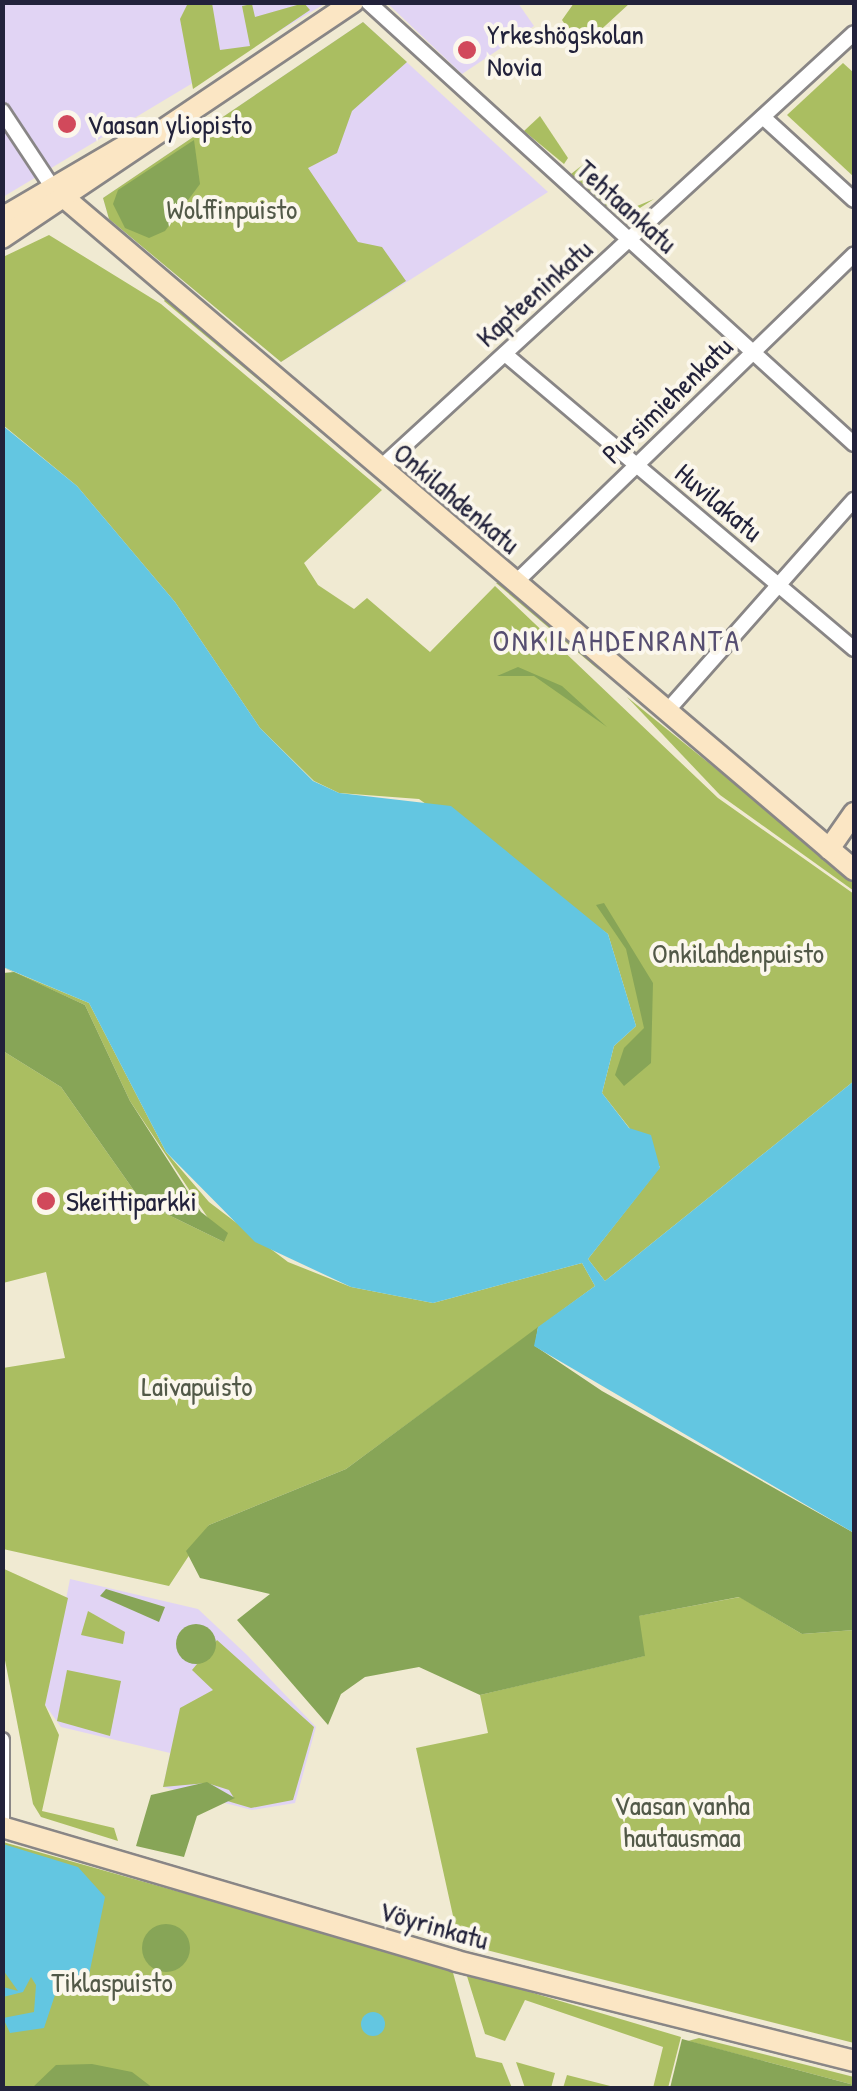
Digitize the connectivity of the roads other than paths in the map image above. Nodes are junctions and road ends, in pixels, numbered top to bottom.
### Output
1 (353, 2) edge
2 (368, 2) edge
3 (854, 33) edge
4 (2, 112) edge
5 (763, 118) junction
6 (58, 194) junction
7 (854, 200) edge
8 (2, 218) edge
9 (2, 238) edge
10 (628, 241) junction
11 (854, 254) edge
12 (753, 352) junction
13 (505, 354) junction
14 (854, 444) edge
15 (637, 464) junction
16 (380, 468) junction
17 (854, 500) edge
18 (515, 583) junction
19 (779, 585) junction
20 (854, 649) edge
21 (666, 711) junction
22 (854, 813) edge
23 (829, 849) junction
24 (854, 870) edge
25 (2, 1740) edge
26 (2, 1824) edge
27 (854, 2061) edge

1 - 6 main road
2 - 10 street, Tehtaankatu
3 - 5 street, Kapteeninkatu
4 - 6 street
5 - 7 street
5 - 10 street, Kapteeninkatu
6 - 8 main road
6 - 9 main road
6 - 16 main road, Onkilahdenkatu
10 - 12 street, Tehtaankatu
10 - 13 street, Kapteeninkatu
11 - 12 street, Pursimiehenkatu
12 - 14 street, Tehtaankatu
12 - 15 street, Pursimiehenkatu
13 - 15 street, Huvilakatu
13 - 16 street, Kapteeninkatu
15 - 18 street, Pursimiehenkatu
15 - 19 street, Huvilakatu
16 - 18 main road, Onkilahdenkatu
17 - 19 street
18 - 21 main road, Onkilahdenkatu
19 - 20 street, Huvilakatu
19 - 21 street
21 - 23 main road, Onkilahdenkatu
22 - 23 main road
23 - 24 main road, Onkilahdenkatu
25 - 26 street
26 - 27 main road, Vöyrinkatu

